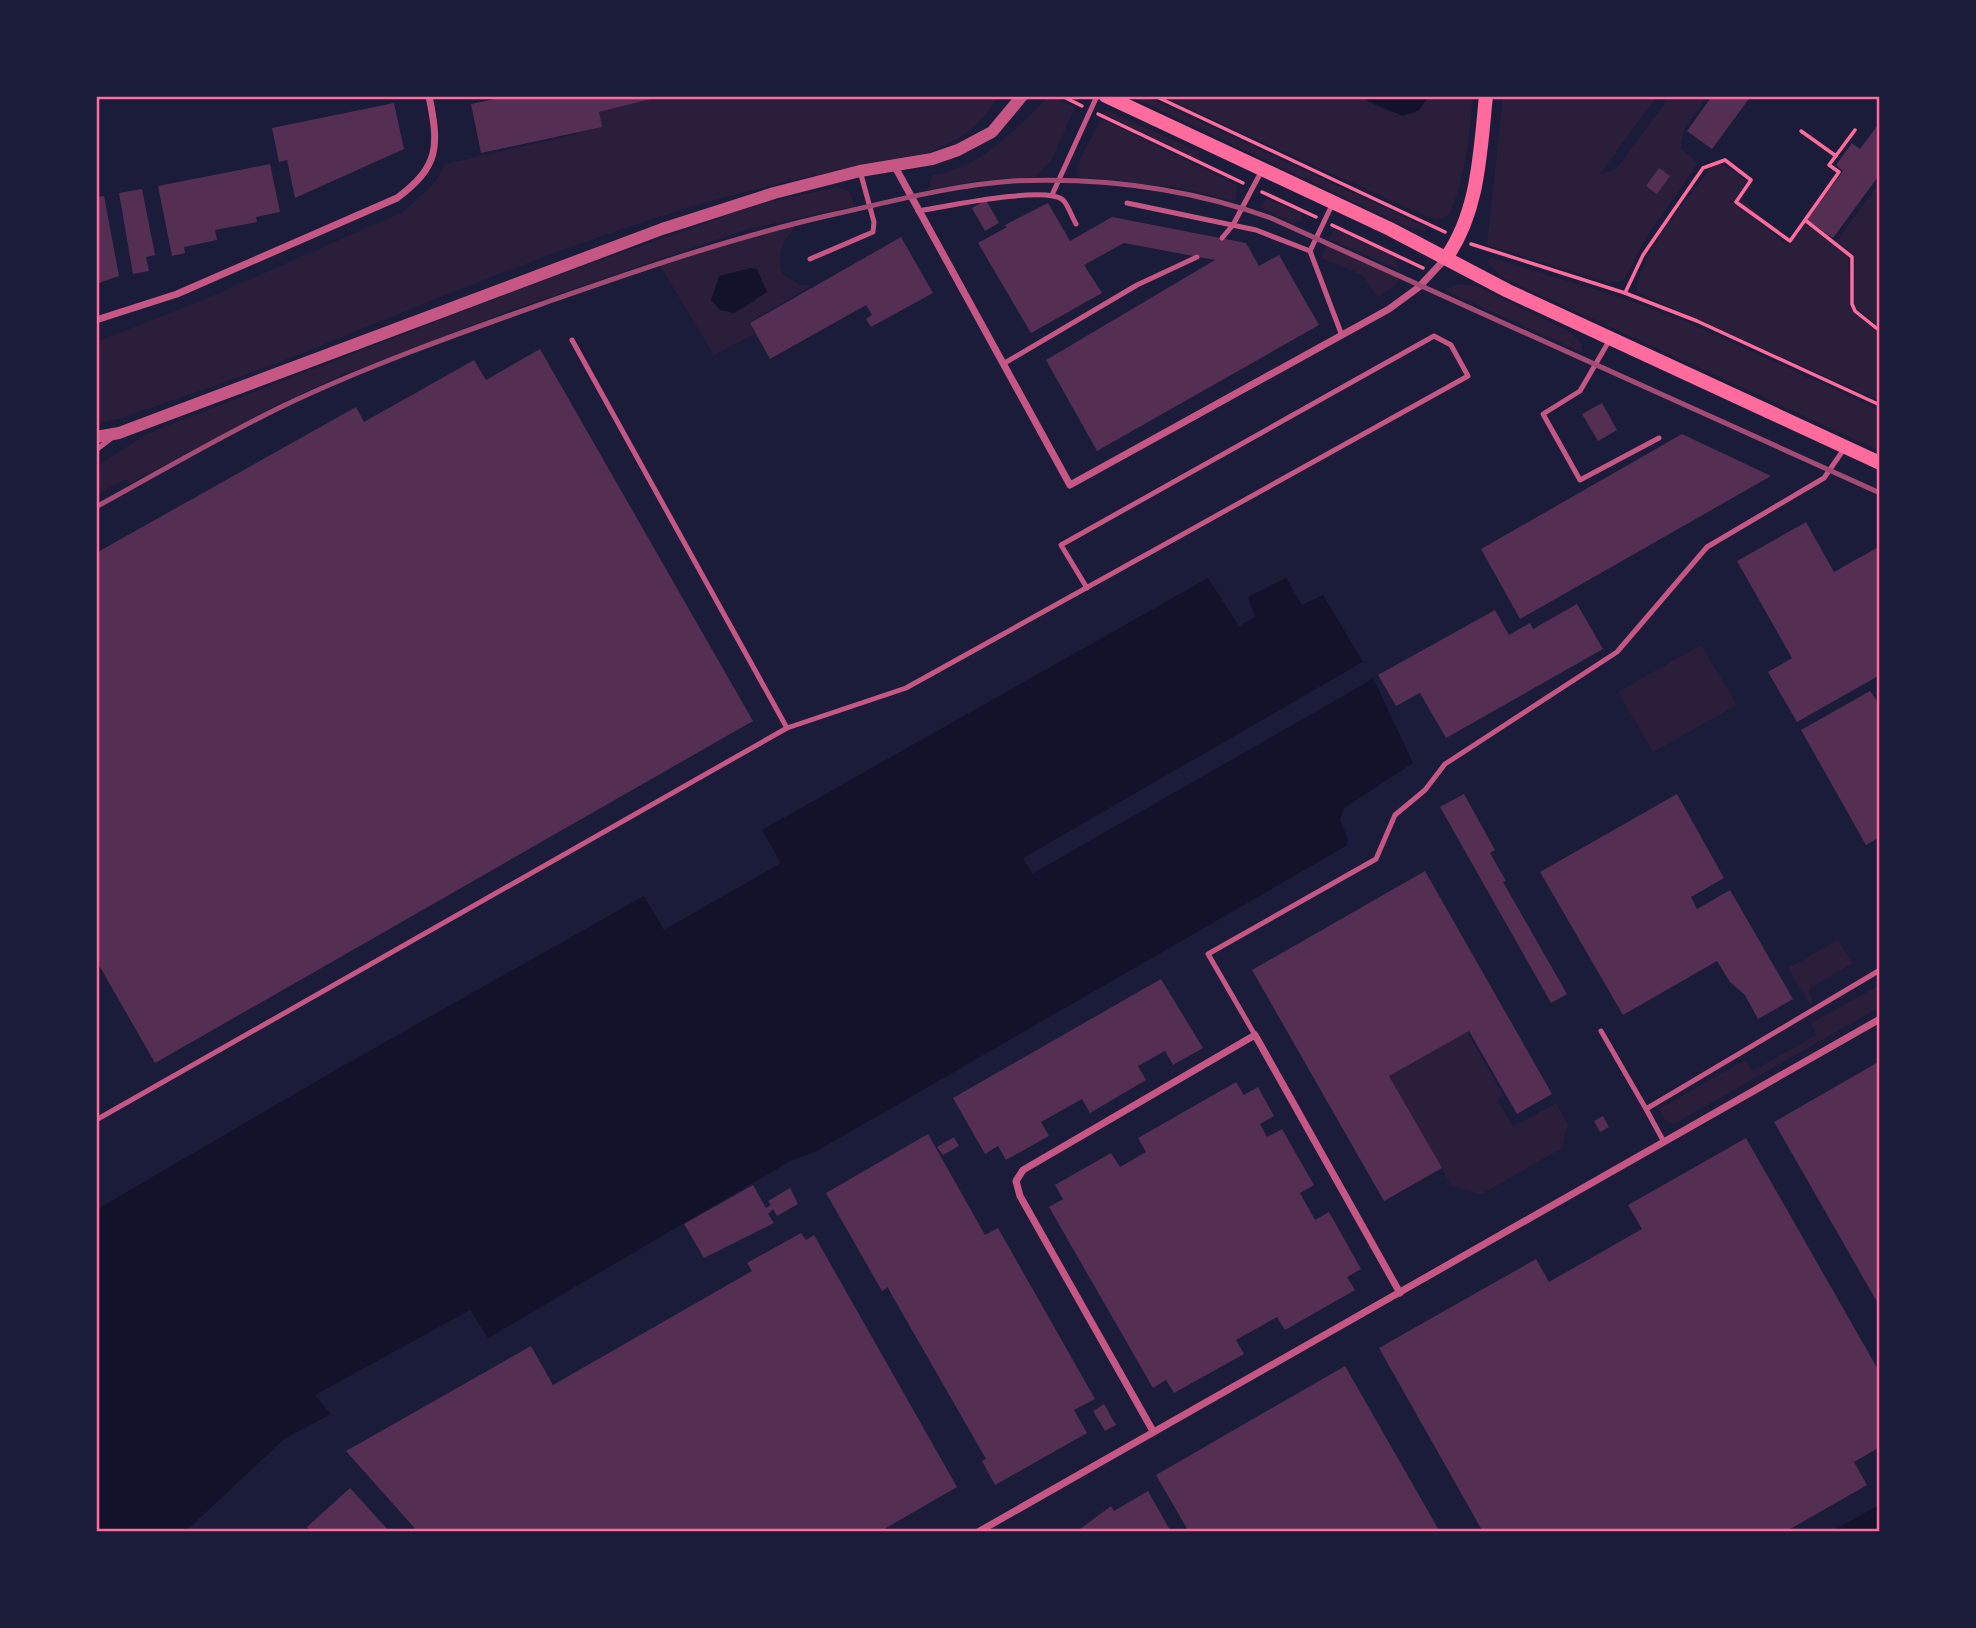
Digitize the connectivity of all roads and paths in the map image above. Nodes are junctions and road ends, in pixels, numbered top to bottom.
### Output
1 (429, 96) edge
2 (1022, 96) edge
3 (1062, 96) edge
4 (1097, 96) edge
5 (1107, 96) edge
6 (1155, 96) edge
7 (1486, 96) edge
8 (1090, 110) junction
9 (1855, 130) dead end
10 (1801, 131) dead end
11 (1836, 156) junction
12 (893, 164) junction
13 (1262, 169) junction
14 (860, 171) junction
15 (1253, 188) junction
16 (1052, 195) junction
17 (1333, 202) junction
18 (1127, 203) dead end
19 (918, 211) junction
20 (1805, 220) junction
21 (1324, 221) junction
22 (1427, 223) dead end
23 (1076, 224) dead end
24 (1233, 225) junction
25 (1222, 238) dead end
26 (1485, 250) dead end
27 (1310, 251) junction
28 (1197, 257) dead end
29 (1446, 258) junction
30 (810, 260) dead end
31 (1433, 273) junction
32 (1625, 293) junction
33 (96, 320) edge
34 (1880, 331) edge
35 (1341, 333) junction
36 (1610, 339) junction
37 (572, 340) dead end
38 (1003, 365) junction
39 (1880, 405) edge
40 (119, 433) junction
41 (96, 437) edge
42 (1659, 438) dead end
43 (1845, 447) junction
44 (96, 450) edge
45 (1880, 463) edge
46 (1087, 588) junction
47 (787, 728) junction
48 (1880, 970) edge
49 (1880, 1019) edge
50 (1601, 1031) dead end
51 (1255, 1035) junction
52 (1646, 1109) junction
53 (96, 1120) edge
54 (1664, 1142) junction
55 (1400, 1293) junction
56 (1153, 1431) junction
57 (978, 1532) edge

1 - 33 street
2 - 12 street
3 - 8 path
4 - 8 lane
5 - 13 main road
6 - 22 path
7 - 29 main road
8 - 15 path
8 - 16 lane
9 - 11 path
10 - 11 path
11 - 20 path
12 - 14 street
12 - 19 street
13 - 15 lane
13 - 17 main road
14 - 30 lane
14 - 40 street
15 - 21 path
15 - 24 lane
16 - 19 lane
16 - 23 lane
17 - 21 lane
17 - 29 main road
18 - 24 lane
19 - 38 street
20 - 32 path
20 - 34 path
21 - 27 lane
21 - 31 path
24 - 25 lane
24 - 27 lane
26 - 32 path
27 - 35 lane
28 - 38 lane
29 - 31 street
29 - 36 main road
31 - 35 street
32 - 39 path
35 - 38 street
36 - 42 lane
36 - 43 main road
37 - 47 lane
40 - 41 street
40 - 44 lane
43 - 45 main road
43 - 51 lane
46 - 46 lane
46 - 47 lane
47 - 53 lane
48 - 52 lane
49 - 54 street
50 - 52 lane
51 - 55 street
51 - 56 street
52 - 54 lane
54 - 55 street
55 - 56 street
56 - 57 street

